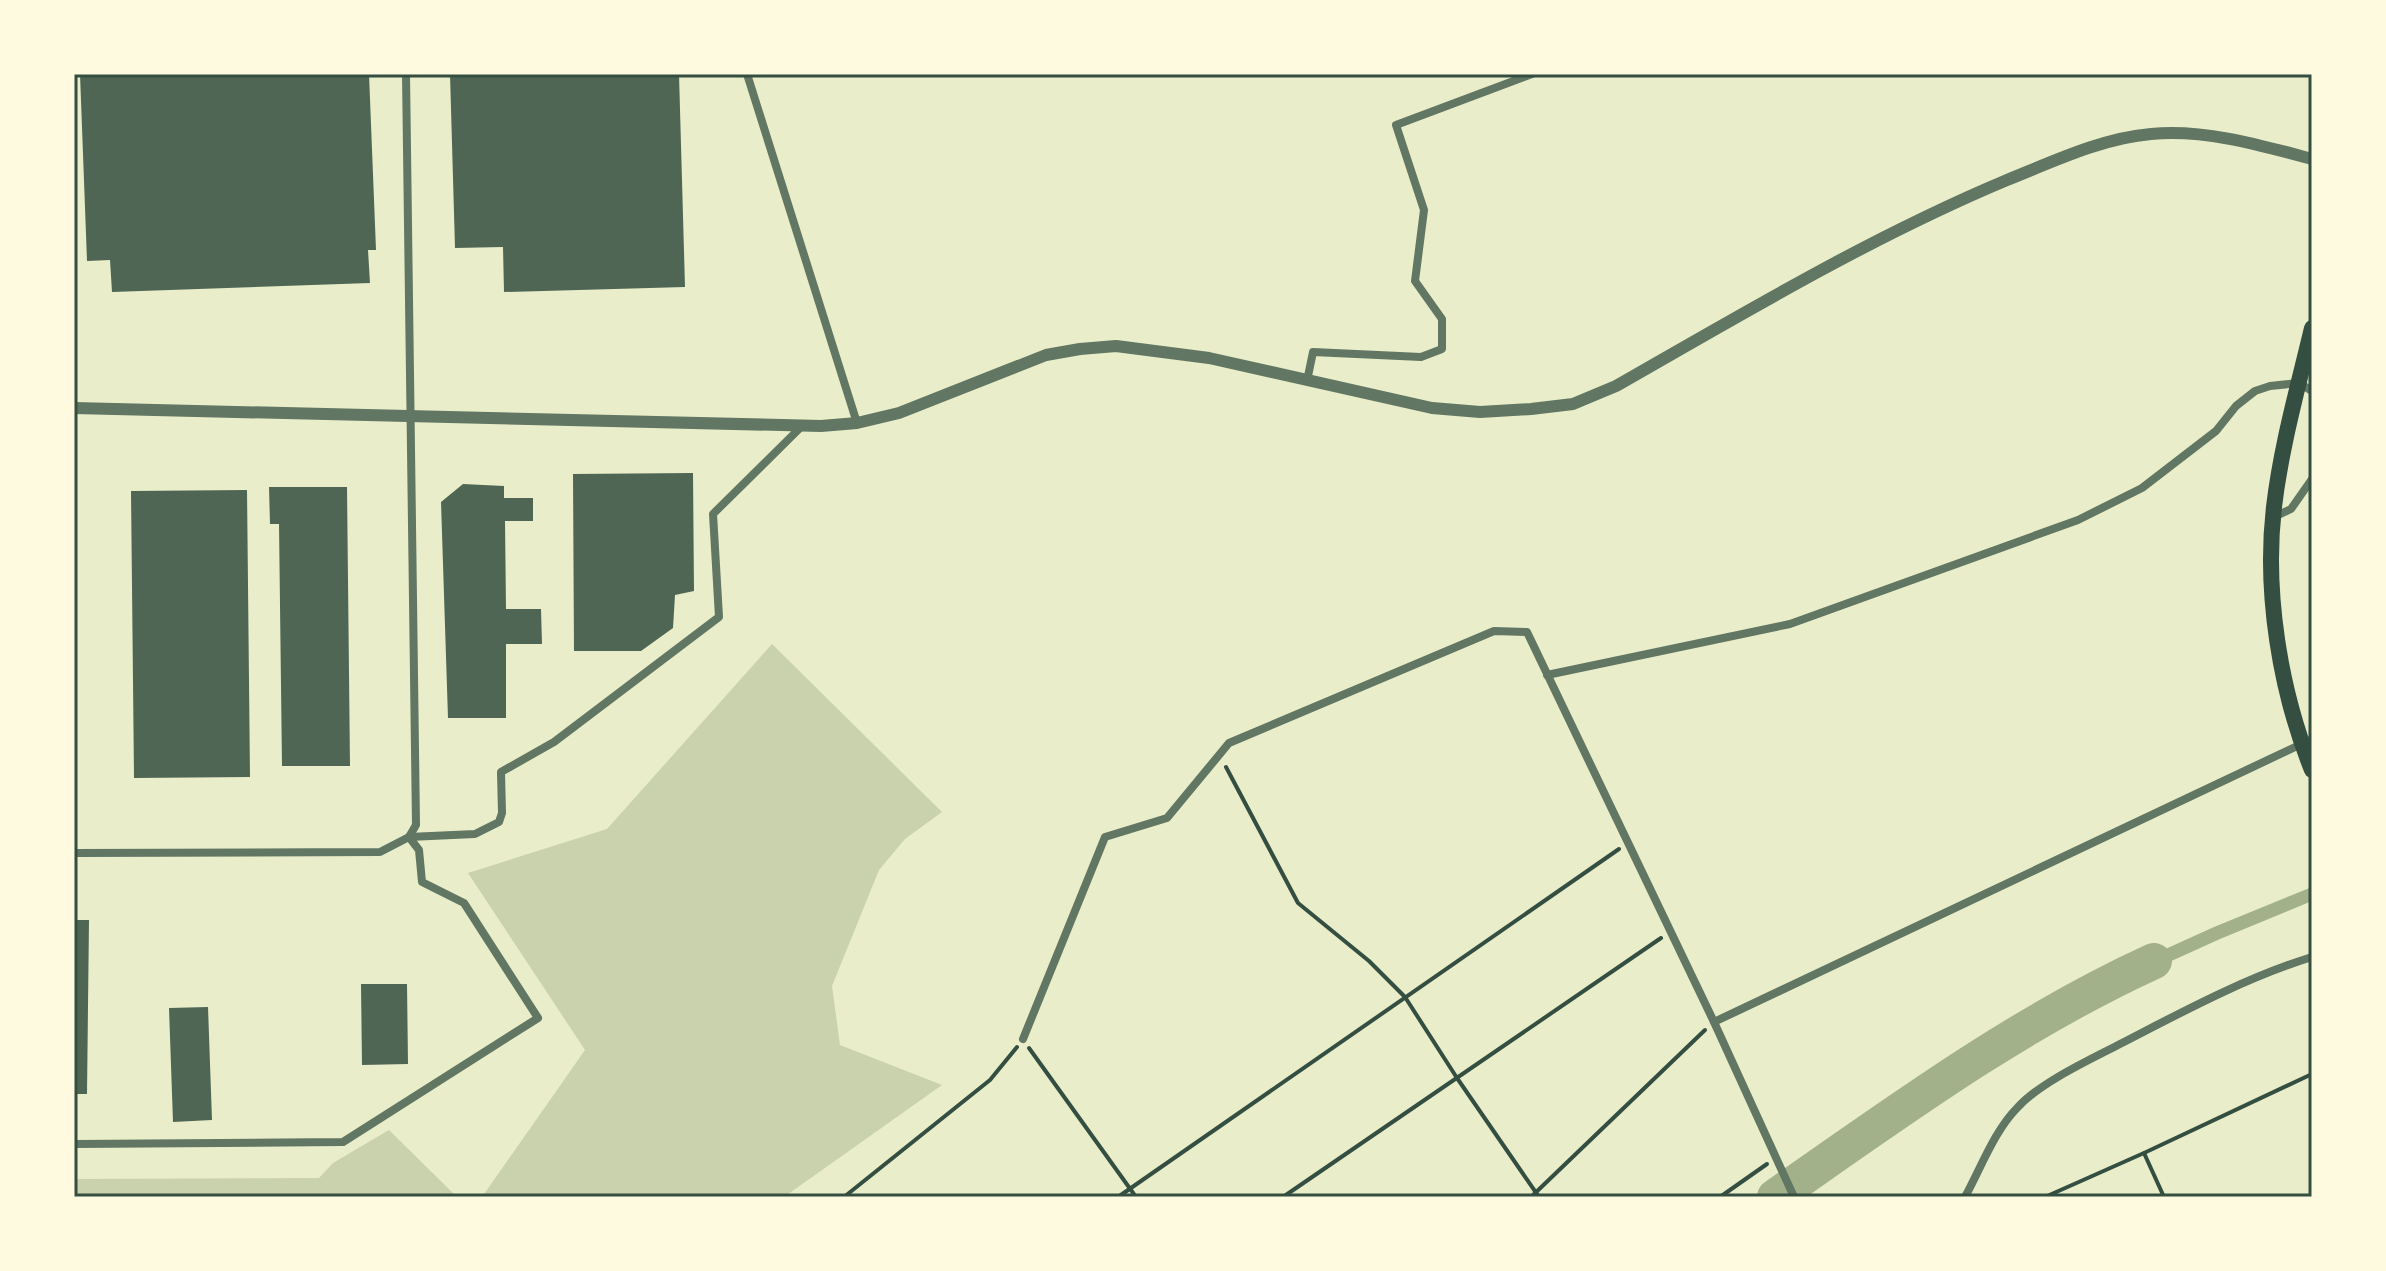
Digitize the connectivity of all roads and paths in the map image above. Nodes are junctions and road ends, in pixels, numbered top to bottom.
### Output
1 (406, 74) edge
2 (747, 74) edge
3 (1532, 74) edge
4 (2312, 159) edge
5 (2312, 328) edge
6 (1307, 381) junction
7 (2306, 387) edge
8 (74, 408) edge
9 (411, 416) junction
10 (857, 423) junction
11 (802, 426) junction
12 (2312, 479) edge
13 (2274, 512) junction
14 (1547, 675) junction
15 (2307, 741) edge
16 (1220, 754) junction
17 (2312, 770) edge
18 (409, 837) junction
19 (1627, 843) junction
20 (74, 853) edge
21 (1671, 932) junction
22 (2312, 957) edge
23 (1405, 997) junction
24 (1714, 1022) junction
25 (1023, 1039) junction
26 (2312, 1074) edge
27 (1457, 1078) junction
28 (74, 1144) edge
29 (2144, 1153) junction
30 (1776, 1161) junction
31 (1130, 1189) junction
32 (1538, 1194) edge
33 (846, 1196) edge
34 (1118, 1197) edge
35 (1136, 1197) edge
36 (1283, 1197) edge
37 (1531, 1197) edge
38 (1720, 1197) edge
39 (1794, 1197) edge
40 (1965, 1197) edge
41 (2045, 1197) edge
42 (2164, 1197) edge

1 - 9 street
2 - 10 street
3 - 6 street
4 - 6 street
5 - 7 highway
6 - 10 street
7 - 13 highway
7 - 14 street
8 - 9 street
9 - 11 street
9 - 18 street
10 - 11 street
11 - 18 street
12 - 13 street
13 - 15 highway
14 - 16 street
14 - 19 street
15 - 17 highway
15 - 24 street
16 - 23 path
16 - 25 street
18 - 20 street
18 - 28 street
19 - 21 street
19 - 23 path
21 - 24 street
21 - 27 path
22 - 40 street
23 - 27 path
23 - 31 path
24 - 30 street
24 - 32 path
25 - 31 path
25 - 33 path
26 - 29 path
27 - 32 path
27 - 36 path
29 - 41 path
29 - 42 path
30 - 38 path
30 - 39 street
31 - 34 path
31 - 35 path
32 - 37 path

